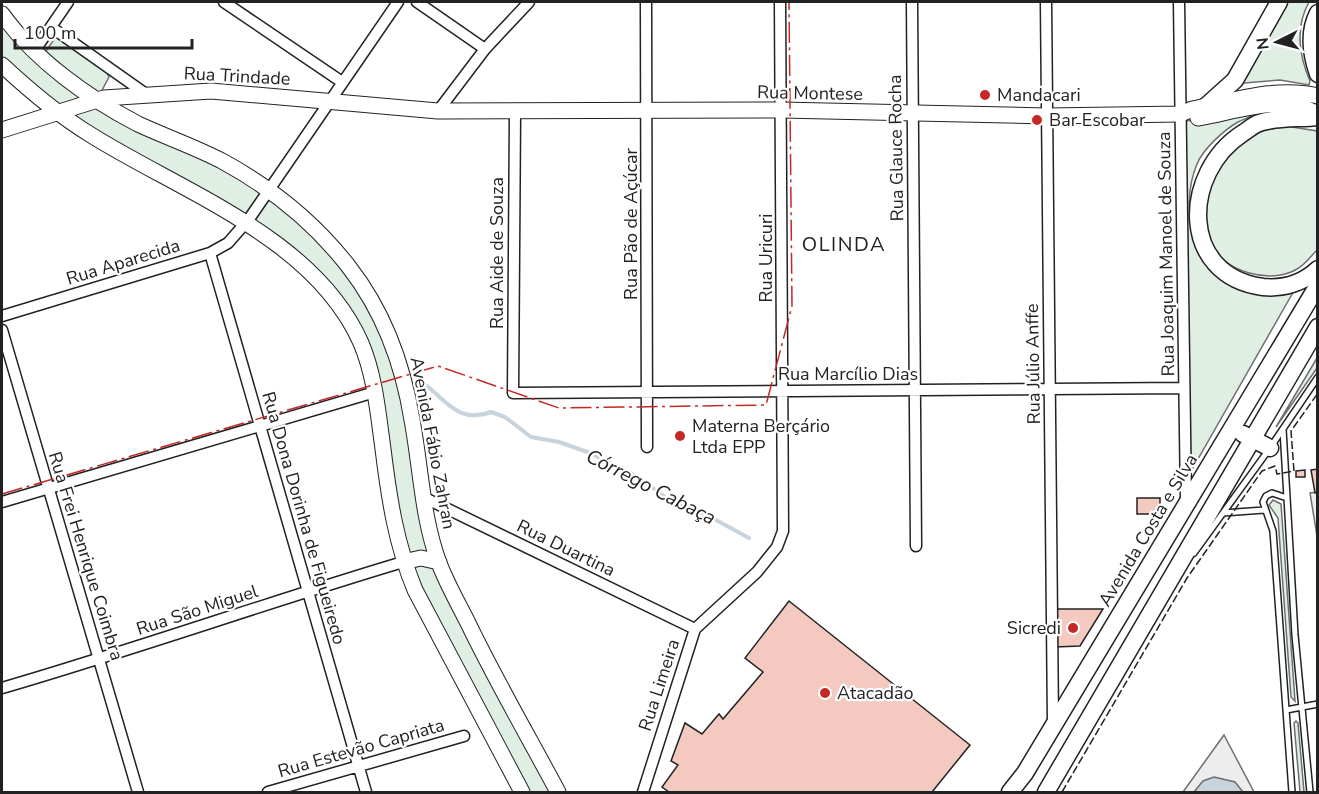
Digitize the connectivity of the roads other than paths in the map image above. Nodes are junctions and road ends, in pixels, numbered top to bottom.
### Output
1 (69, 2) edge
2 (224, 2) edge
3 (398, 2) edge
4 (417, 2) edge
5 (529, 2) edge
6 (646, 2) edge
7 (780, 2) edge
8 (912, 2) edge
9 (1046, 2) edge
10 (1179, 2) edge
11 (1279, 2) edge
12 (1317, 13) edge
13 (2, 14) edge
14 (51, 27) junction
15 (485, 49) junction
16 (35, 50) junction
17 (2, 65) edge
18 (1317, 74) edge
19 (342, 82) junction
20 (146, 94) junction
21 (1317, 96) edge
22 (97, 100) junction
23 (329, 102) junction
24 (1205, 107) junction
25 (782, 110) junction
26 (438, 111) junction
27 (647, 111) junction
28 (515, 112) junction
29 (56, 113) junction
30 (1181, 114) junction
31 (911, 115) junction
32 (1317, 115) edge
33 (1047, 116) junction
34 (2, 130) edge
35 (269, 190) junction
36 (245, 224) junction
37 (210, 253) junction
38 (1317, 269) edge
39 (1317, 285) edge
40 (2, 316) edge
41 (1317, 327) edge
42 (2, 330) edge
43 (1317, 377) edge
44 (1184, 388) junction
45 (1050, 389) junction
46 (915, 390) junction
47 (783, 391) junction
48 (375, 392) junction
49 (648, 392) junction
50 (513, 393) joint
51 (260, 426) junction
52 (1231, 429) junction
53 (1283, 429) junction
54 (1252, 437) junction
55 (647, 447) dead end
56 (1270, 448) junction
57 (1284, 461) junction
58 (49, 489) junction
59 (423, 497) junction
60 (1287, 498) junction
61 (2, 502) edge
62 (1186, 505) junction
63 (1264, 510) junction
64 (1223, 513) junction
65 (784, 514) joint
66 (916, 546) dead end
67 (403, 562) junction
68 (439, 562) junction
69 (1174, 574) junction
70 (308, 590) junction
71 (695, 629) junction
72 (101, 660) junction
73 (2, 688) edge
74 (1317, 704) edge
75 (1301, 708) junction
76 (1286, 710) junction
77 (1053, 727) junction
78 (464, 736) dead end
79 (358, 764) junction
80 (138, 792) edge
81 (268, 792) edge
82 (366, 792) edge
83 (522, 792) edge
84 (558, 792) edge
85 (642, 792) edge
86 (1010, 792) edge
87 (1046, 792) edge
88 (1292, 792) edge
89 (1310, 792) edge

1 - 14 street
2 - 19 street
3 - 19 street, Rua Aparecida
4 - 15 street
5 - 15 street
6 - 27 street, Rua Pão de Açúcar
7 - 25 street, Rua Uricuri
8 - 31 street, Rua Glauce Rocha
9 - 33 street, Rua Júlio Anffe
10 - 30 street, Rua Joaquim Manoel de Souza
11 - 24 main road
12 - 18 main road
13 - 16 main road, Avenida Fábio Zahran
14 - 16 street
14 - 20 street
15 - 26 street
16 - 22 main road, Avenida Fábio Zahran
17 - 29 main road
19 - 23 street, Rua Aparecida
20 - 22 main road, Rua Trindade
20 - 23 main road, Rua Trindade
21 - 24 main road, Rua Montese
22 - 29 main road, Rua Trindade
22 - 35 main road, Avenida Fábio Zahran
23 - 26 main road, Rua Trindade
23 - 35 street, Rua Aparecida
24 - 30 main road, Rua Montese
25 - 27 main road, Rua Montese
25 - 31 main road, Rua Montese
25 - 47 street, Rua Uricuri
26 - 28 main road, Rua Montese
27 - 28 main road, Rua Montese
27 - 49 street, Rua Pão de Açúcar
28 - 50 street, Rua Aide de Souza
29 - 34 main road, Rua Trindade
29 - 36 main road
30 - 32 main road, Rua Montese
30 - 33 main road, Rua Montese
30 - 44 street, Rua Joaquim Manoel de Souza
31 - 33 main road, Rua Montese
31 - 46 street, Rua Glauce Rocha
32 - 38 main road
33 - 45 street, Rua Júlio Anffe
35 - 36 street, Rua Aparecida
35 - 59 main road, Avenida Fábio Zahran
36 - 37 street, Rua Aparecida
36 - 48 main road
37 - 40 street, Rua Aparecida
37 - 51 street, Rua Dona Dorinha de Figueiredo
39 - 52 main road, Avenida Costa e Silva
41 - 54 main road
42 - 58 street, Rua Frei Henrique Coimbra
43 - 53 lane
44 - 45 street, Rua Marcílio Dias
44 - 62 street, Rua Joaquim Manoel de Souza
45 - 46 street, Rua Marcílio Dias
45 - 77 street, Rua Júlio Anffe
46 - 47 street, Rua Marcílio Dias
46 - 66 street, Rua Glauce Rocha
47 - 49 street, Rua Marcílio Dias
47 - 65 street, Rua Uricuri
48 - 51 street
48 - 67 main road
49 - 50 street, Rua Marcílio Dias
49 - 55 street, Rua Pão de Açúcar
51 - 58 street
51 - 70 street, Rua Dona Dorinha de Figueiredo
52 - 54 main road
52 - 62 main road, Avenida Costa e Silva
53 - 56 lane
53 - 57 lane
54 - 56 main road
54 - 69 main road
56 - 57 lane
56 - 64 lane
57 - 60 lane
58 - 61 street
58 - 72 street, Rua Frei Henrique Coimbra
59 - 68 main road, Avenida Fábio Zahran
59 - 71 street, Rua Duartina
60 - 63 lane
60 - 75 lane
62 - 77 main road, Avenida Costa e Silva
63 - 64 lane
63 - 76 lane
64 - 69 lane
65 - 71 street, Rua Limeira
67 - 68 main road
67 - 70 street, Rua São Miguel
67 - 83 main road
68 - 84 main road, Avenida Fábio Zahran
69 - 87 main road
70 - 72 street, Rua São Miguel
70 - 79 street, Rua Dona Dorinha de Figueiredo
71 - 85 street, Rua Limeira
72 - 73 street, Rua São Miguel
72 - 80 street, Rua Frei Henrique Coimbra
74 - 75 lane
75 - 76 lane
75 - 89 lane
76 - 88 lane
77 - 86 main road, Avenida Costa e Silva
78 - 79 street, Rua Estevão Capriata
79 - 81 street, Rua Estevão Capriata
79 - 82 street, Rua Dona Dorinha de Figueiredo

